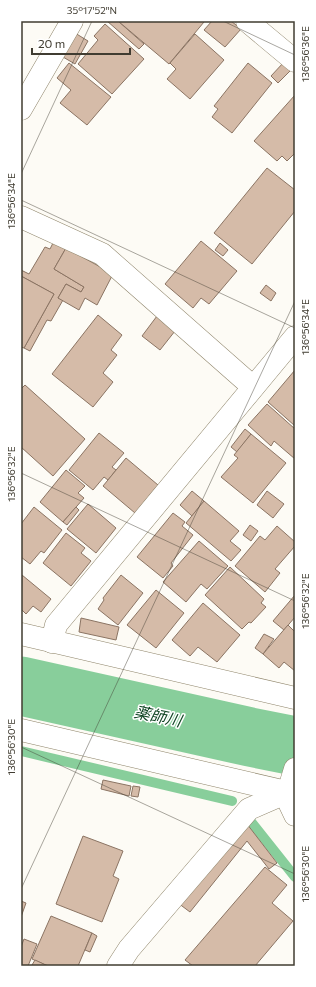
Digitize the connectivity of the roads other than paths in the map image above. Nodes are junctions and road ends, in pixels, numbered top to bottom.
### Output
1 (72, 21) edge
2 (247, 21) edge
3 (295, 61) edge
4 (21, 110) edge
5 (21, 218) edge
6 (295, 337) edge
7 (253, 387) junction
8 (21, 634) edge
9 (52, 642) junction
10 (295, 698) edge
11 (21, 730) edge
12 (291, 785) edge
13 (295, 815) edge
14 (118, 966) edge

1 - 4 street
2 - 3 street
5 - 7 street
6 - 7 street
7 - 9 street
8 - 9 street
9 - 10 street
11 - 12 street
12 - 13 street
12 - 14 street

